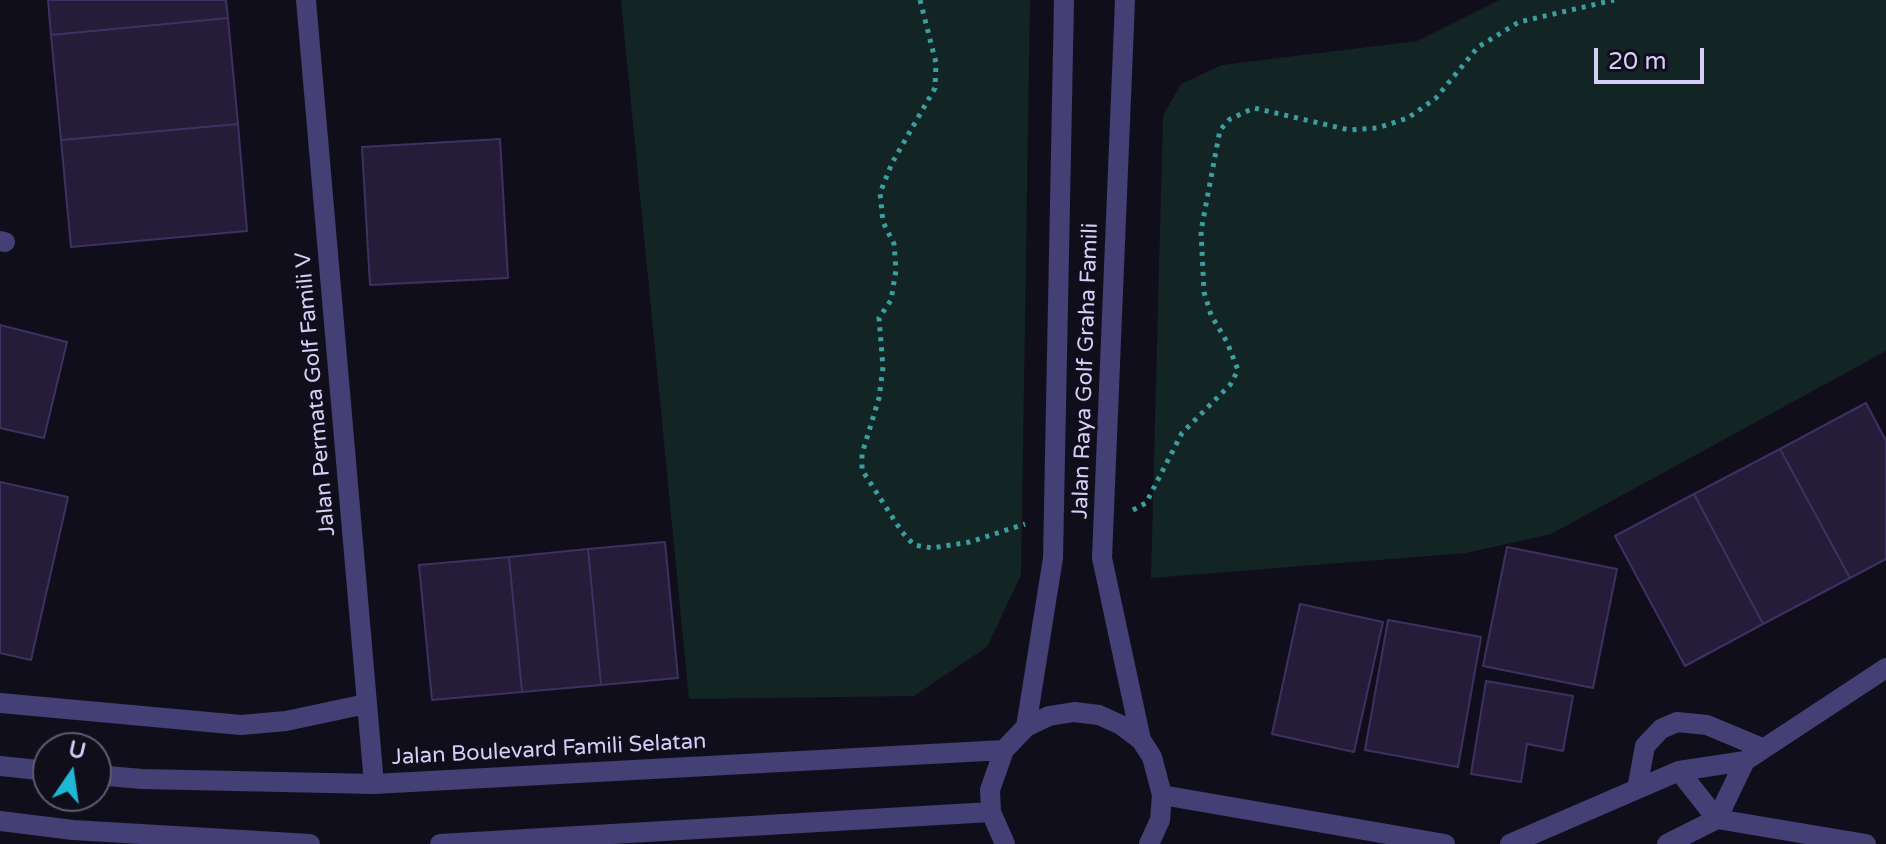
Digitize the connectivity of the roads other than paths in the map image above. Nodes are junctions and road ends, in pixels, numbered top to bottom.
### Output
1 (306, 0) edge
2 (1064, 0) edge
3 (1125, 0) edge
4 (1886, 668) edge
5 (0, 703) edge
6 (366, 704) junction
7 (1026, 727) junction
8 (1141, 740) junction
9 (1762, 748) junction
10 (1004, 750) junction
11 (1745, 761) junction
12 (0, 766) edge
13 (32, 769) edge
14 (1679, 771) junction
15 (112, 776) edge
16 (374, 784) junction
17 (1637, 789) junction
18 (1162, 795) junction
19 (991, 812) junction
20 (1717, 819) junction
21 (0, 821) edge
22 (310, 844) edge
23 (440, 844) edge
24 (1005, 844) edge
25 (1152, 844) edge
26 (1445, 844) edge
27 (1510, 844) edge
28 (1667, 844) edge
29 (1866, 844) edge

1 - 6 street, Jalan Permata Golf Famili V
2 - 7 street, Jalan Raya Golf Graha Famili
3 - 8 street, Jalan Raya Golf Graha Famili
4 - 9 street
5 - 6 street
6 - 16 street, Jalan Permata Golf Famili V
7 - 8 street
7 - 10 street
8 - 18 street, Jalan Raya Golf Graha Famili
9 - 11 street
9 - 17 street
10 - 16 street, Jalan Boulevard Famili Selatan
10 - 19 street
11 - 14 street
11 - 20 street
12 - 13 street
14 - 17 street
14 - 20 street
15 - 16 street, Jalan Boulevard Famili Selatan
17 - 27 street
18 - 25 street
18 - 26 street
19 - 23 street
19 - 24 street
20 - 28 street
20 - 29 street
21 - 22 street

